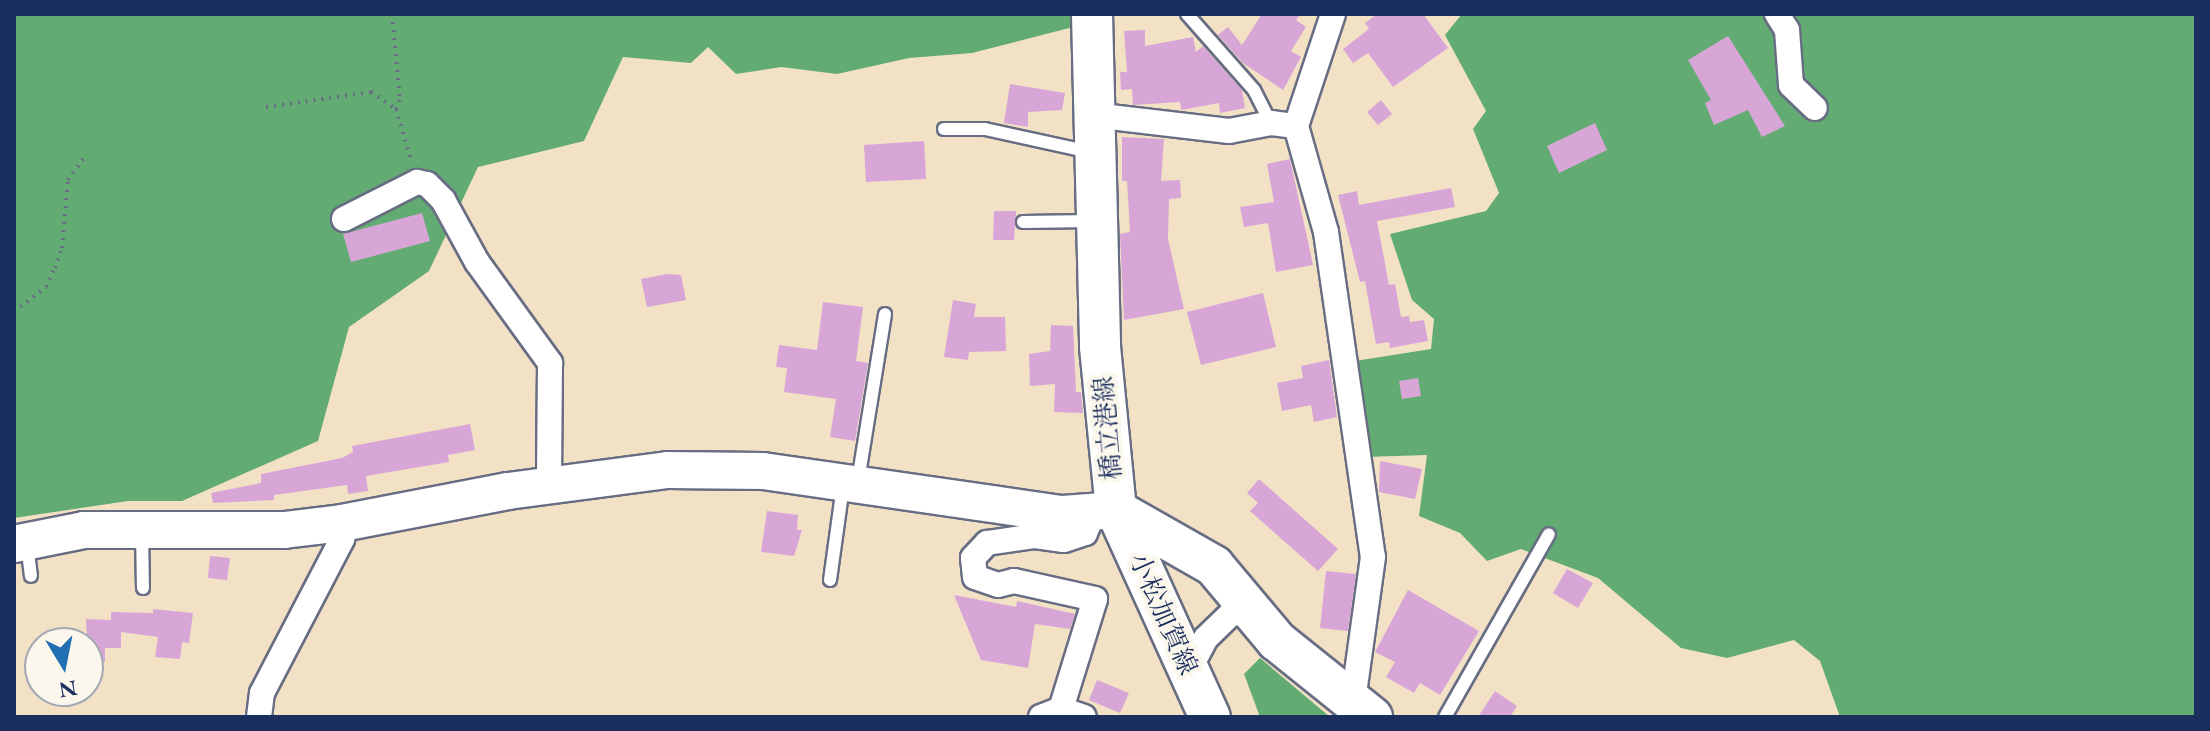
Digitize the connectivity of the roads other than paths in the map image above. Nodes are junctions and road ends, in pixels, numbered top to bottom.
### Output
1 (1092, 14) edge
2 (1187, 14) edge
3 (1333, 14) edge
4 (1777, 14) edge
5 (1815, 108) dead end
6 (1271, 123) junction
7 (1296, 126) junction
8 (944, 129) dead end
9 (1093, 133) junction
10 (344, 219) dead end
11 (1094, 221) junction
12 (1023, 222) dead end
13 (885, 314) dead end
14 (850, 484) junction
15 (549, 485) junction
16 (1105, 511) junction
17 (342, 523) junction
18 (142, 529) junction
19 (1549, 534) dead end
20 (20, 542) edge
21 (31, 576) dead end
22 (830, 580) dead end
23 (143, 588) dead end
24 (1250, 614) junction
25 (1189, 670) junction
26 (1362, 709) edge
27 (1062, 714) edge
28 (259, 717) edge
29 (1210, 717) edge
30 (1445, 717) edge

1 - 9 main road, 橋立港線
2 - 6 lane
3 - 7 street
4 - 5 street
6 - 7 street
6 - 9 street
7 - 26 street
8 - 9 lane
9 - 11 main road, 橋立港線
10 - 15 street
11 - 12 lane
11 - 16 main road, 橋立港線
13 - 14 lane
14 - 15 street
14 - 16 street
14 - 22 lane
15 - 17 street
16 - 24 main road, 橋立港線
16 - 25 main road, 小松加賀線
16 - 27 street
17 - 18 street
17 - 28 street
18 - 20 street
18 - 23 lane
19 - 30 lane
20 - 21 lane
24 - 25 street
24 - 26 main road, 橋立港線
25 - 29 main road, 小松加賀線

